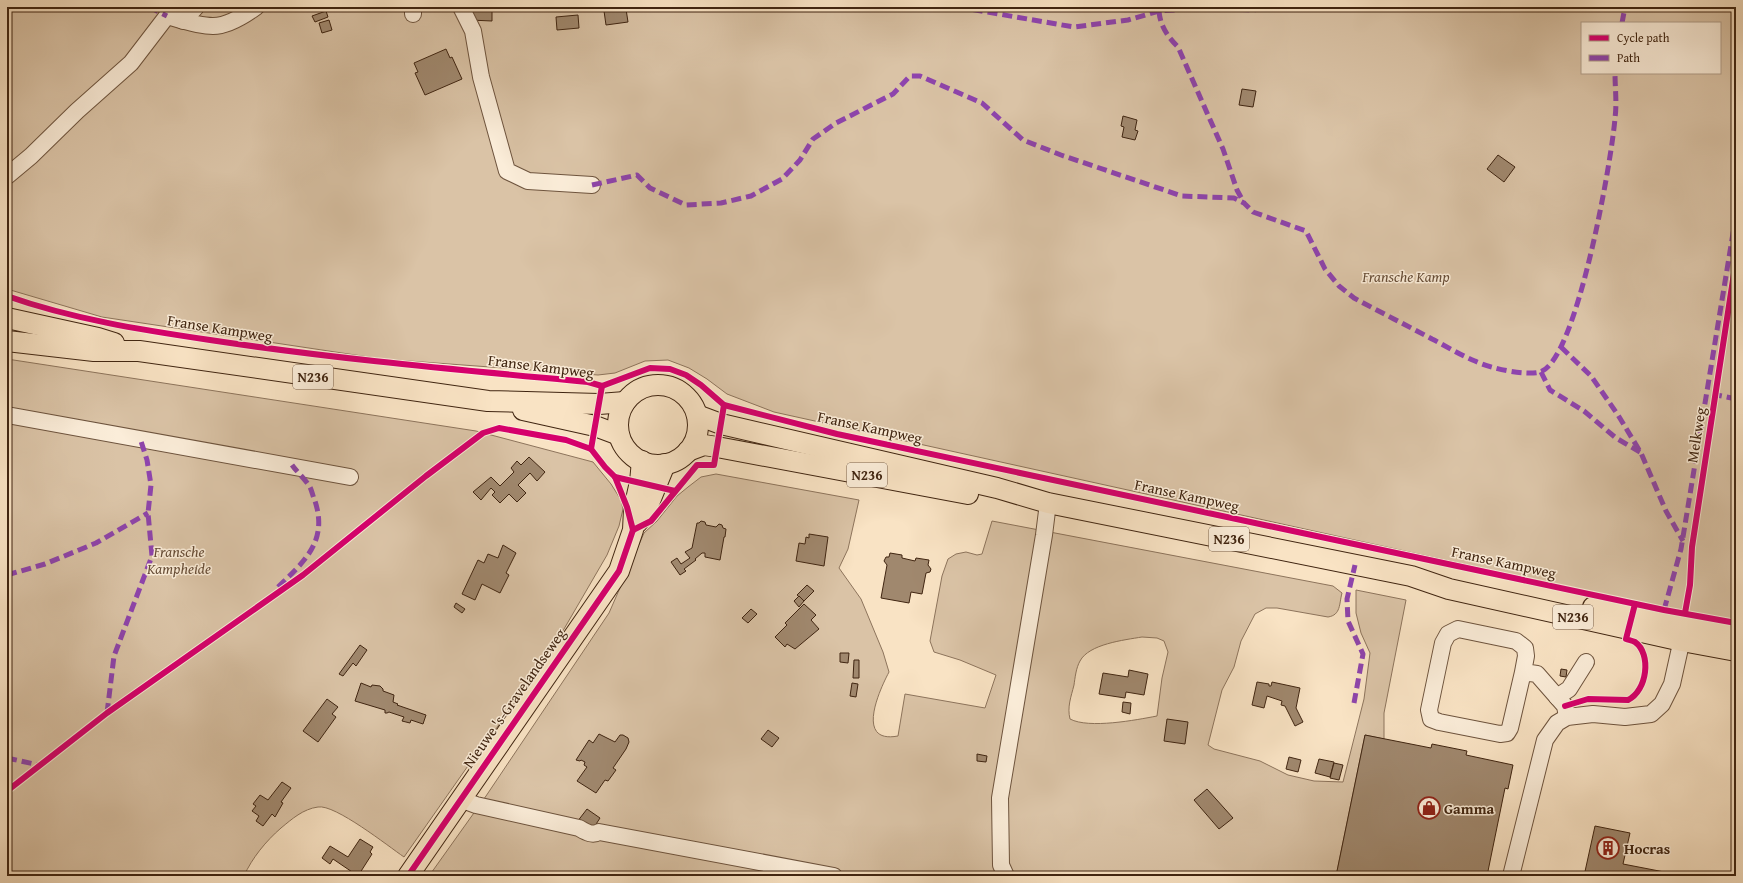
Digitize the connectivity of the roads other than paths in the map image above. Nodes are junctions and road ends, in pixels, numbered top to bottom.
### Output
1 (196, 7) edge
2 (256, 7) edge
3 (461, 7) edge
4 (169, 11) edge
5 (184, 21) junction
6 (7, 176) edge
7 (592, 185) dead end
8 (7, 318) edge
9 (7, 341) edge
10 (139, 351) junction
11 (488, 401) junction
12 (625, 402) junction
13 (7, 414) edge
14 (697, 415) junction
15 (619, 435) junction
16 (688, 451) junction
17 (642, 461) junction
18 (664, 464) junction
19 (350, 477) dead end
20 (1048, 503) junction
21 (633, 530) junction
22 (1683, 634) junction
23 (1736, 636) edge
24 (1736, 651) edge
25 (1586, 662) dead end
26 (1523, 672) junction
27 (1557, 697) junction
28 (1567, 716) junction
29 (460, 799) junction
30 (408, 876) edge
31 (834, 876) edge
32 (1006, 876) edge
33 (1511, 876) edge

1 - 5 street
2 - 5 street
3 - 7 street
4 - 5 street
4 - 6 street
8 - 10 main road, N236
9 - 10 main road, N236
10 - 11 main road, N236
11 - 12 main road, N236
11 - 15 main road, N236
12 - 14 main road
12 - 15 main road
13 - 19 street
14 - 16 main road, N236
14 - 20 main road, Franse Kampweg / N236
15 - 17 main road, N236
16 - 18 main road, N236
16 - 20 main road, Franse Kampweg / N236
17 - 18 main road, N236
17 - 21 main road, Nieuwe 's-Gravelandseweg
18 - 21 main road, Nieuwe 's-Gravelandseweg
20 - 22 main road, Franse Kampweg / N236
20 - 32 street
21 - 29 main road, Nieuwe 's-Gravelandseweg
22 - 23 main road, Franse Kampweg / N236
22 - 24 main road, Franse Kampweg / N236
22 - 28 street
25 - 27 street
26 - 26 street
26 - 27 street
27 - 28 street
28 - 33 street
29 - 30 main road, Nieuwe 's-Gravelandseweg
29 - 31 street

